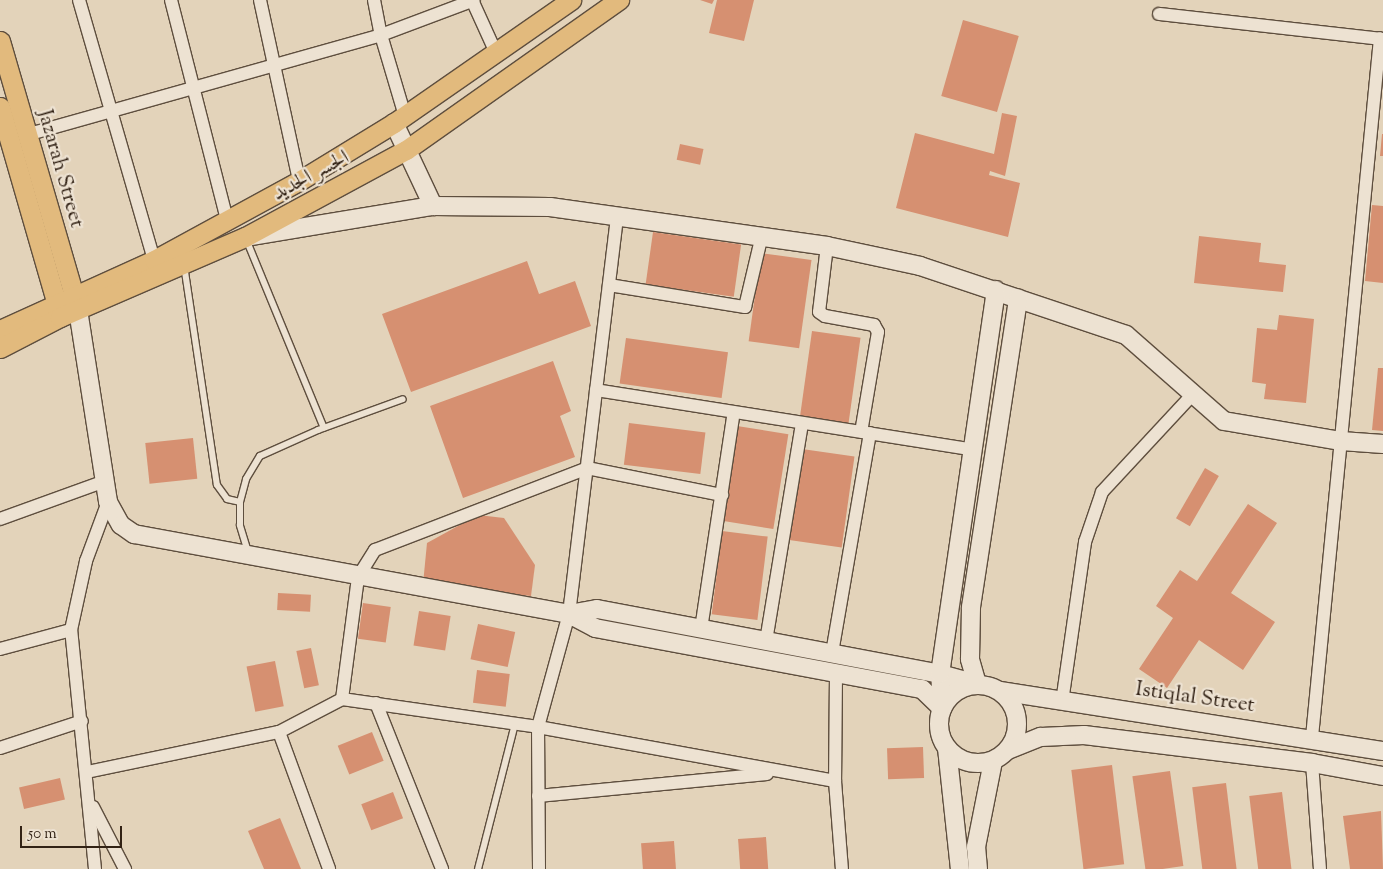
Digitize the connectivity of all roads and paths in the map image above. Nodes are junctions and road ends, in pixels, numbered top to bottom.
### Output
1 (79, 0) edge
2 (171, 0) edge
3 (260, 0) edge
4 (374, 0) edge
5 (473, 0) edge
6 (571, 0) edge
7 (619, 0) edge
8 (1159, 14) dead end
9 (380, 35) junction
10 (1382, 38) edge
11 (0, 41) edge
12 (496, 53) junction
13 (274, 66) junction
14 (193, 88) junction
15 (0, 107) edge
16 (109, 112) junction
17 (400, 119) junction
18 (12, 142) edge
19 (406, 150) junction
20 (298, 181) junction
21 (433, 206) junction
22 (618, 216) junction
23 (227, 219) junction
24 (762, 235) junction
25 (245, 237) junction
26 (827, 246) junction
27 (154, 260) junction
28 (184, 263) junction
29 (609, 286) junction
30 (996, 290) junction
31 (1018, 299) junction
32 (76, 303) junction
33 (58, 310) junction
34 (0, 330) edge
35 (0, 348) edge
36 (596, 390) junction
37 (1192, 395) junction
38 (402, 399) dead end
39 (734, 412) junction
40 (802, 423) junction
41 (324, 428) junction
42 (865, 433) junction
43 (1341, 441) junction
44 (1383, 444) edge
45 (972, 450) junction
46 (587, 468) junction
47 (105, 481) junction
48 (722, 495) junction
49 (108, 502) junction
50 (240, 502) junction
51 (0, 519) edge
52 (252, 558) junction
53 (358, 577) junction
54 (569, 614) junction
55 (701, 629) junction
56 (71, 630) junction
57 (766, 641) junction
58 (0, 649) edge
59 (832, 654) junction
60 (836, 673) junction
61 (940, 674) junction
62 (977, 684) junction
63 (1000, 690) junction
64 (342, 698) junction
65 (1062, 702) junction
66 (376, 704) junction
67 (942, 708) junction
68 (82, 721) junction
69 (515, 724) junction
70 (538, 727) junction
71 (279, 732) junction
72 (1312, 737) junction
73 (0, 748) edge
74 (947, 748) junction
75 (1008, 750) junction
76 (1383, 751) edge
77 (993, 761) junction
78 (1312, 764) junction
79 (87, 772) junction
80 (784, 772) junction
81 (1383, 776) edge
82 (834, 781) junction
83 (538, 796) junction
84 (90, 801) junction
85 (95, 869) edge
86 (125, 869) edge
87 (329, 869) edge
88 (442, 869) edge
89 (478, 869) edge
90 (539, 869) edge
91 (842, 869) edge
92 (960, 869) edge
93 (978, 869) edge
94 (1320, 869) edge

1 - 16 street
2 - 14 street
3 - 13 street
4 - 9 street
5 - 9 street
5 - 12 street
6 - 12 main road, الجسر الجديد
7 - 19 main road, الجسر الجديد
8 - 10 street
9 - 13 street
9 - 17 street
10 - 43 street
11 - 18 main road, Jazarah Street
12 - 17 main road, الجسر الجديد
13 - 14 street
13 - 20 street
14 - 16 street
14 - 23 street
15 - 18 main road, Jazarah Street
16 - 18 street
16 - 27 street
17 - 19 street
17 - 20 main road, الجسر الجديد
18 - 32 main road, Jazarah Street
18 - 33 main road, Jazarah Street
19 - 21 street
19 - 25 main road, الجسر الجديد
20 - 23 main road, الجسر الجديد
21 - 22 street
21 - 25 street
22 - 24 street
22 - 29 street
23 - 27 main road, الجسر الجديد
24 - 26 street
24 - 29 street
25 - 28 main road, الجسر الجديد
25 - 41 lane
26 - 30 street
26 - 42 street
27 - 32 main road, الجسر الجديد
28 - 32 main road, الجسر الجديد
28 - 50 lane
29 - 36 street
30 - 31 street
30 - 45 street
31 - 37 street
31 - 62 street
32 - 33 main road, الجسر الجديد
32 - 47 street
33 - 34 main road, الجسر الجديد
33 - 35 main road, الجسر الجديد
36 - 39 street
36 - 46 street
37 - 43 street
37 - 65 street
38 - 41 lane
39 - 40 street
39 - 48 street
40 - 42 street
40 - 57 street
41 - 50 lane
42 - 45 street
42 - 59 street
43 - 44 street
43 - 72 street
45 - 61 street
46 - 48 street
46 - 53 street
46 - 54 street
47 - 49 street
47 - 51 street
48 - 55 street
49 - 52 street
49 - 56 street
50 - 52 lane
52 - 53 street
53 - 54 street
53 - 64 street
54 - 55 street
54 - 60 street
54 - 70 street
55 - 57 street
56 - 58 street
56 - 68 street
57 - 59 street
59 - 61 street
60 - 67 street
60 - 82 street
61 - 62 street
61 - 67 street
62 - 63 street
62 - 67 street
63 - 65 street, Istiqlal Street
63 - 75 street
64 - 66 street
64 - 71 street
65 - 72 street, Istiqlal Street
66 - 69 street
66 - 88 street
67 - 74 street
68 - 73 street
68 - 79 street
69 - 70 street
69 - 89 lane
70 - 80 street
70 - 83 street
71 - 79 street
71 - 87 street
72 - 76 street, Istiqlal Street
74 - 77 street
74 - 92 street
75 - 77 street
75 - 78 street
77 - 93 street
78 - 81 street
78 - 94 street
79 - 84 street
80 - 82 street
80 - 83 street
82 - 91 street
83 - 90 street
84 - 85 street
84 - 86 street

